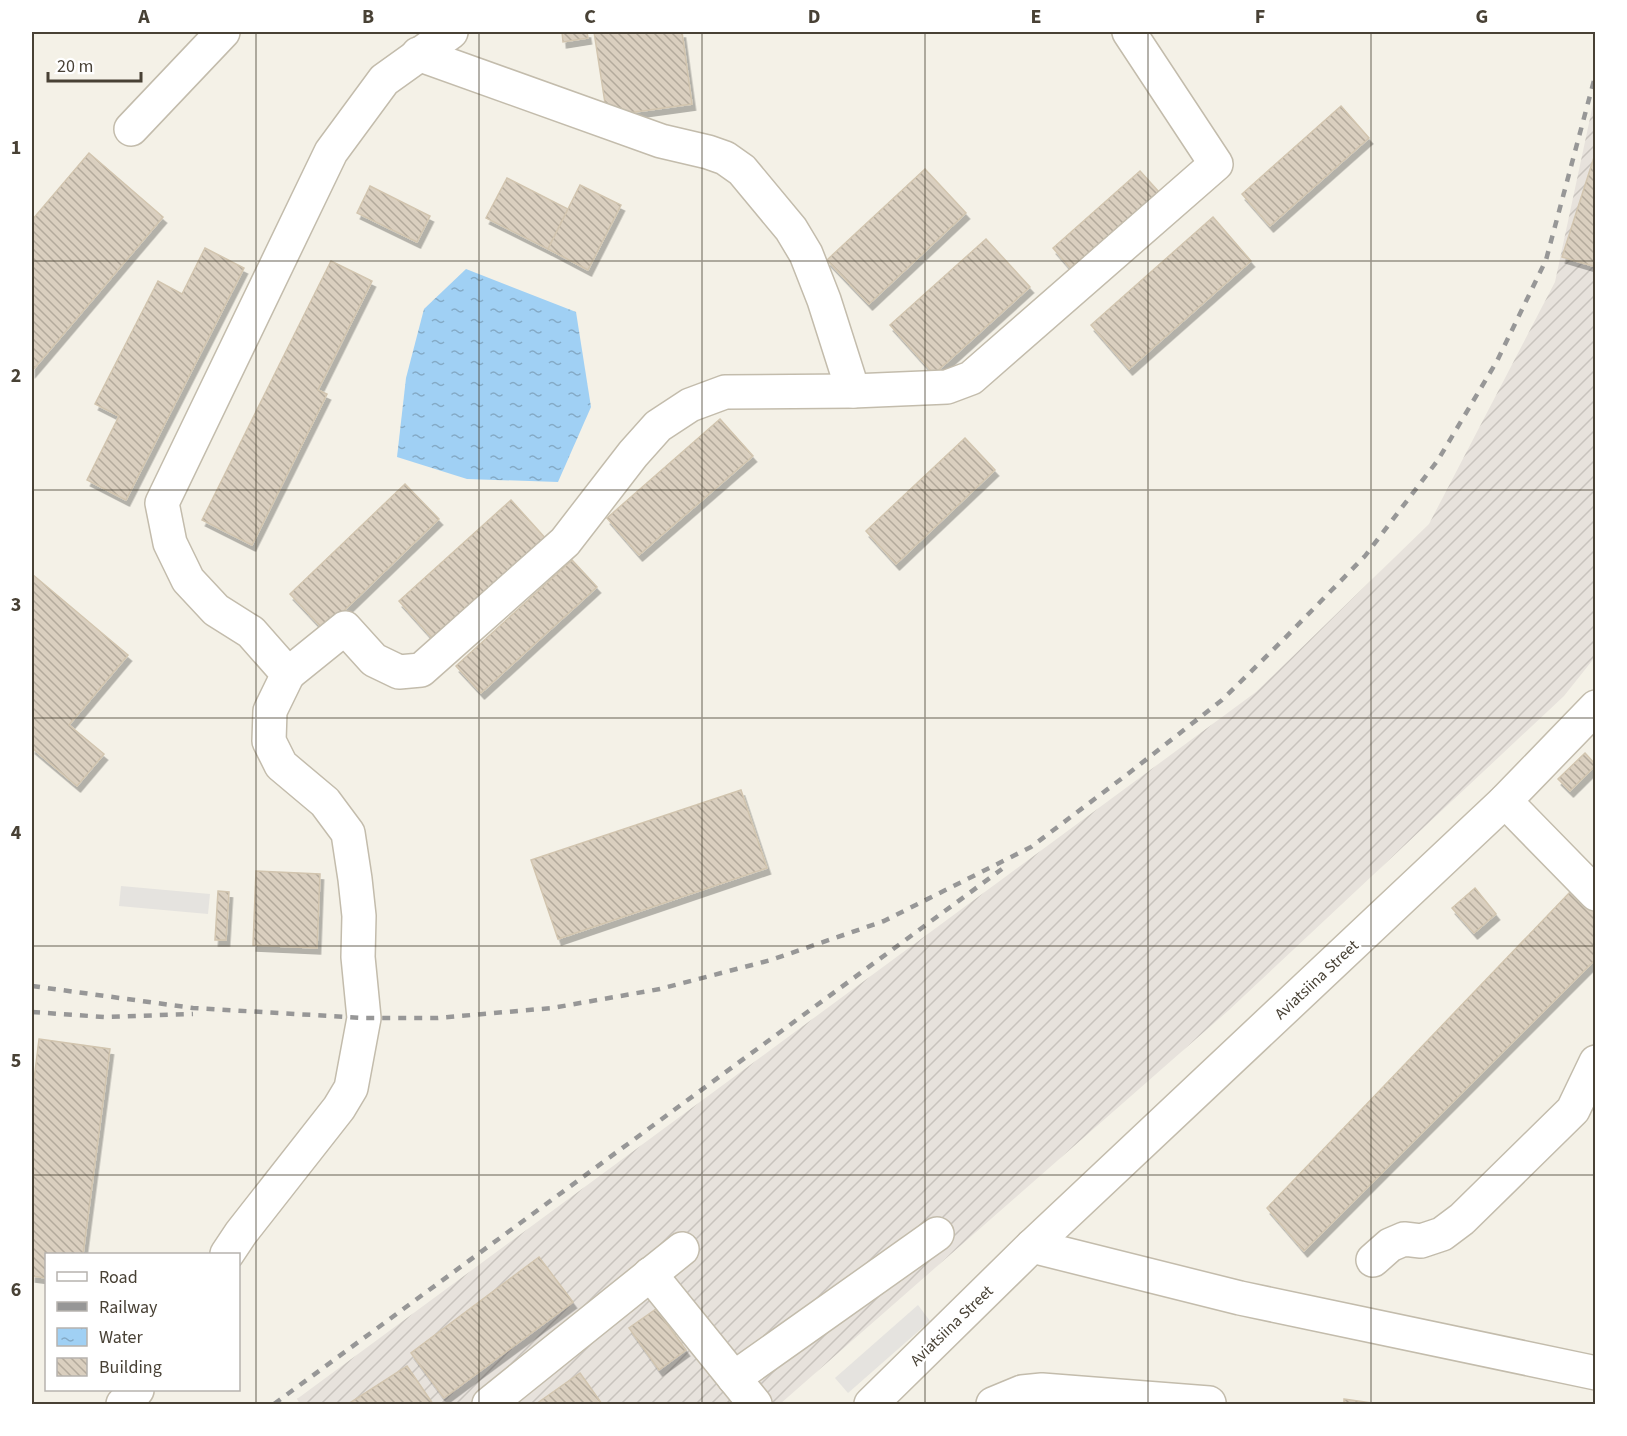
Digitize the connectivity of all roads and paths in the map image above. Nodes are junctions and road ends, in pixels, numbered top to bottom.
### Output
1 (223, 32) edge
2 (451, 32) edge
3 (1130, 32) edge
4 (418, 54) junction
5 (130, 129) dead end
6 (853, 391) junction
7 (288, 674) junction
8 (1596, 708) edge
9 (1505, 801) junction
10 (1596, 894) edge
11 (1596, 1062) edge
12 (937, 1234) dead end
13 (1032, 1246) junction
14 (682, 1249) dead end
15 (228, 1253) edge
16 (1373, 1260) dead end
17 (650, 1274) junction
18 (1596, 1373) edge
19 (734, 1378) junction
20 (135, 1391) edge
21 (1209, 1403) dead end
22 (123, 1404) edge
23 (489, 1404) edge
24 (755, 1404) edge
25 (871, 1404) edge
26 (993, 1404) edge

1 - 5 street
2 - 4 street
3 - 6 street
4 - 6 street
4 - 7 street
6 - 7 street
7 - 15 street
8 - 9 street, Aviatsiina Street
9 - 10 street
9 - 13 street, Aviatsiina Street
11 - 16 street
12 - 19 street
13 - 18 street
13 - 25 street, Aviatsiina Street
14 - 17 street
17 - 19 street
17 - 23 street
19 - 24 street
20 - 22 street
21 - 26 street

